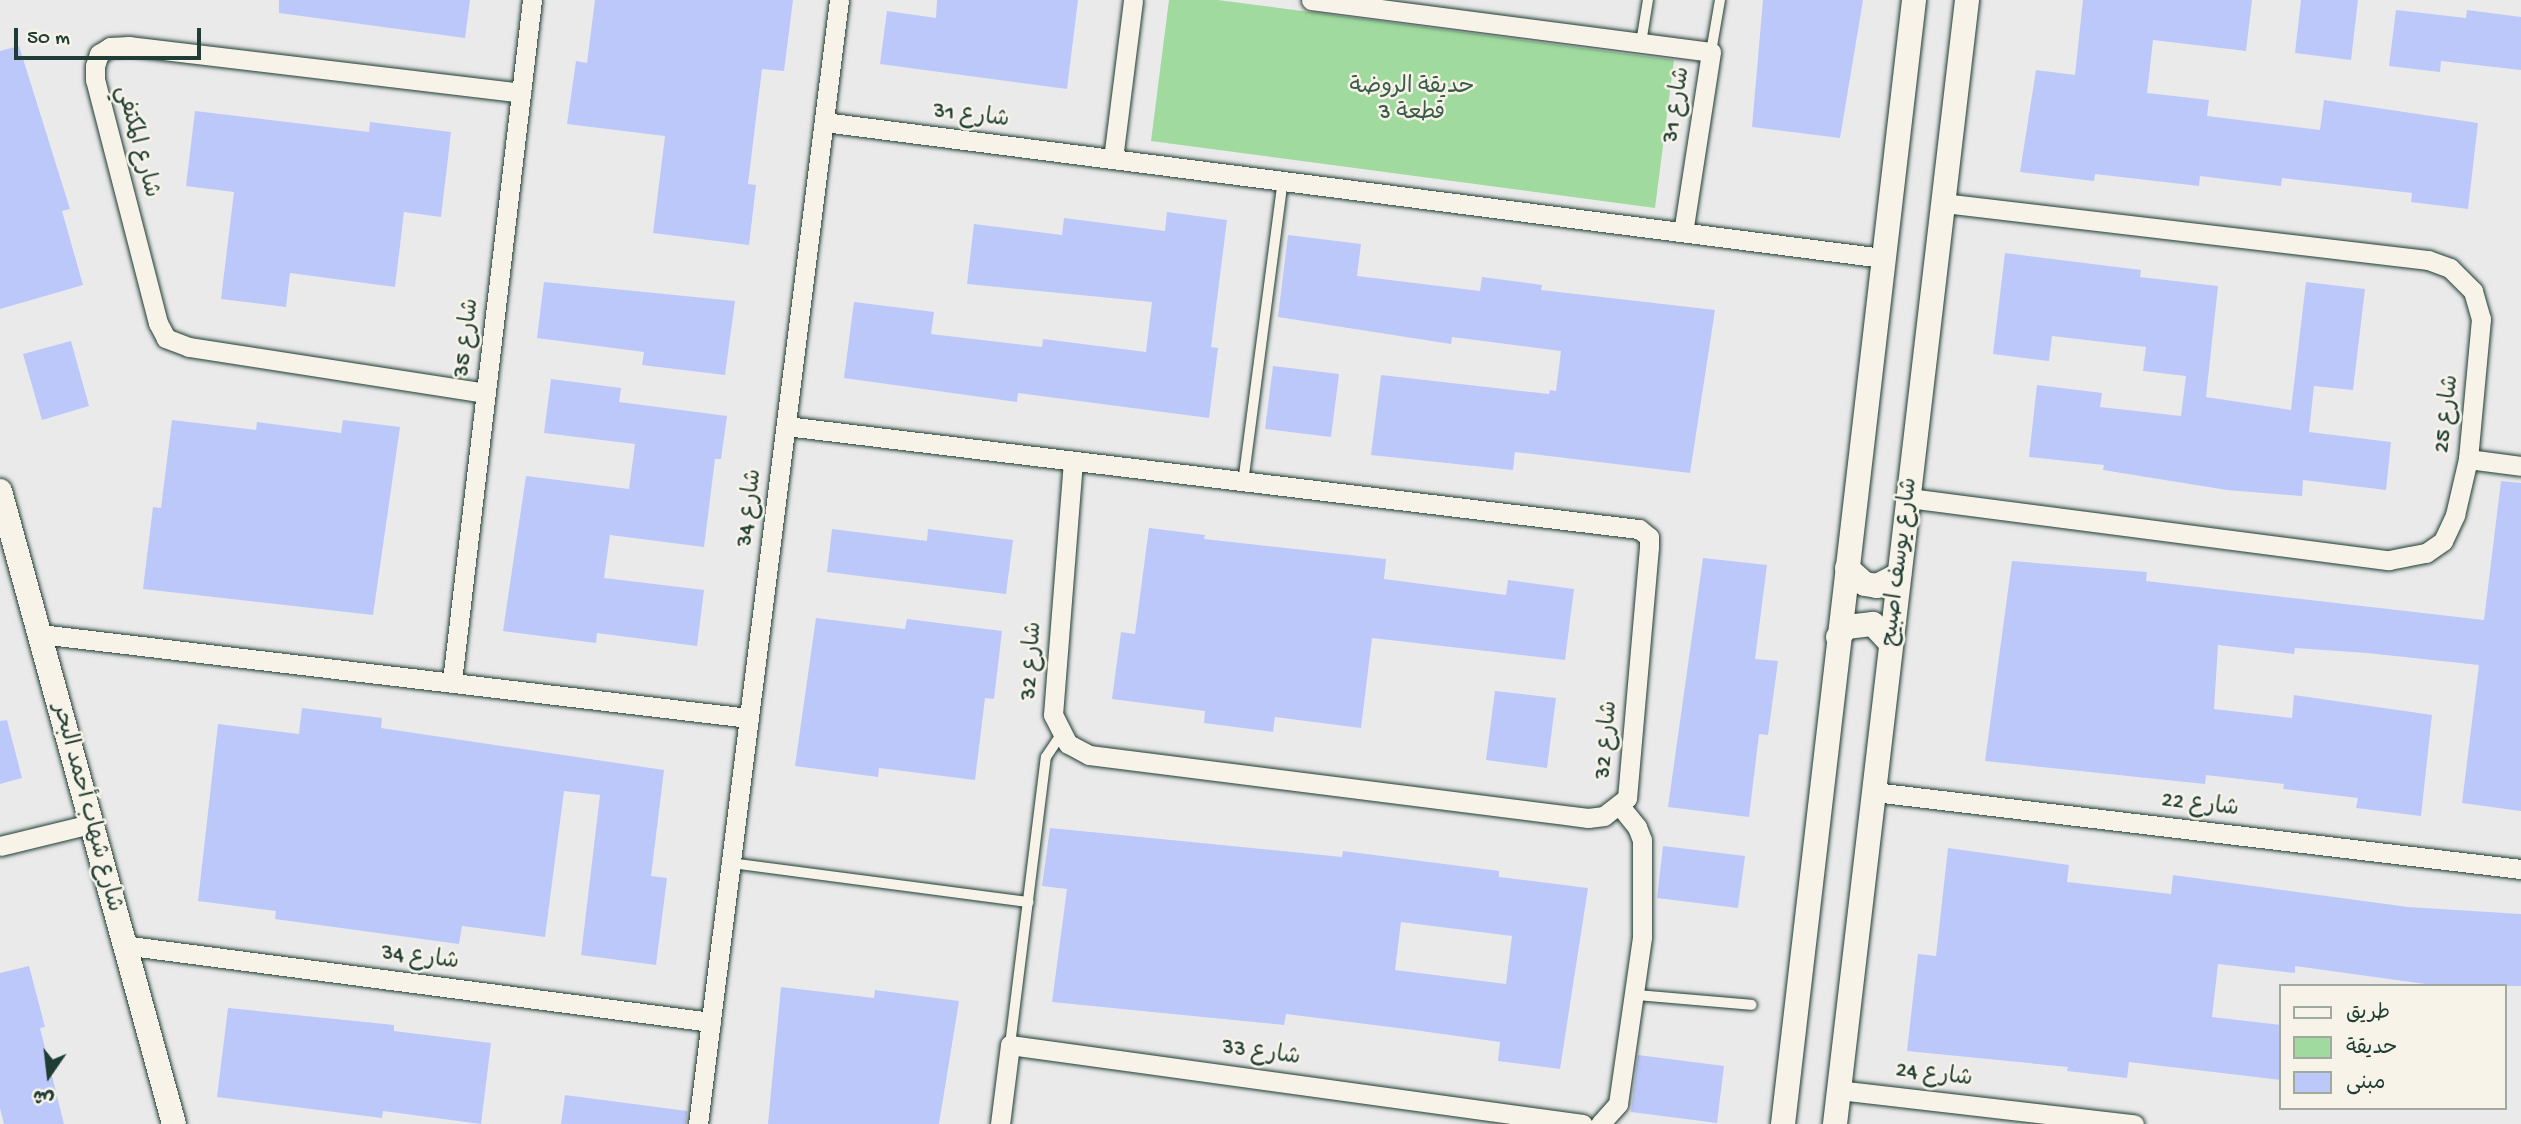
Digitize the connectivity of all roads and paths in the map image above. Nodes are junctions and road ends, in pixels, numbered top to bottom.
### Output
1 (532, 0) edge
2 (839, 0) edge
3 (1133, 0) edge
4 (1311, 0) edge
5 (1648, 0) edge
6 (1720, 0) edge
7 (1914, 0) edge
8 (1967, 0) edge
9 (1641, 43) junction
10 (1711, 52) junction
11 (521, 93) junction
12 (824, 122) junction
13 (1113, 159) junction
14 (1283, 181) junction
15 (1945, 203) junction
16 (1683, 232) junction
17 (1883, 258) junction
18 (486, 393) junction
19 (786, 426) junction
20 (2468, 459) junction
21 (1073, 462) junction
22 (2521, 466) edge
23 (1243, 483) junction
24 (0, 491) edge
25 (1909, 498) junction
26 (1847, 568) junction
27 (1899, 575) junction
28 (40, 634) junction
29 (1838, 637) junction
30 (1891, 643) junction
31 (452, 681) junction
32 (749, 718) junction
33 (1060, 736) junction
34 (1874, 792) junction
35 (1620, 806) junction
36 (90, 824) junction
37 (0, 846) edge
38 (731, 863) junction
39 (2521, 869) edge
40 (1028, 902) junction
41 (123, 945) junction
42 (1636, 995) junction
43 (1752, 1005) dead end
44 (711, 1022) junction
45 (1010, 1045) junction
46 (1838, 1090) junction
47 (2024, 1118) edge
48 (174, 1124) edge
49 (698, 1124) edge
50 (1000, 1124) edge
51 (1583, 1124) edge
52 (1600, 1124) edge
53 (1783, 1124) edge
54 (1835, 1124) edge
55 (2134, 1124) edge

1 - 11 street, شارع 35
2 - 12 street, شارع 34
3 - 13 street
4 - 9 street, شارع 31
5 - 9 lane
6 - 10 lane
7 - 17 street
8 - 15 street, شارع يوسف اصبيح
9 - 10 street, شارع 31
10 - 16 street, شارع 31
11 - 18 street, شارع 35
11 - 18 street, شارع المكتفي
12 - 13 street, شارع 31
12 - 19 street, شارع 34
13 - 14 street, شارع 31
14 - 16 street, شارع 31
14 - 23 lane
15 - 20 street, شارع 25
15 - 25 street, شارع يوسف اصبيح
16 - 17 street, شارع 31
17 - 26 street
18 - 31 street, شارع 35
19 - 21 street, شارع 32
19 - 32 street, شارع 34
20 - 22 street
20 - 25 street, شارع 25
21 - 23 street, شارع 32
21 - 33 street, شارع 32
23 - 35 street, شارع 32
24 - 28 street, شارع شهاب أحمد البحر
25 - 27 street, شارع يوسف اصبيح
26 - 27 street
26 - 29 street
27 - 30 street, شارع يوسف اصبيح
28 - 31 street
28 - 36 street, شارع شهاب أحمد البحر
29 - 30 street
29 - 53 street
30 - 34 street, شارع يوسف اصبيح
31 - 32 street
32 - 38 street, شارع 34
33 - 35 street, شارع 32
33 - 40 lane
34 - 39 street, شارع 22
34 - 46 street, شارع يوسف اصبيح
35 - 42 street
36 - 37 street
36 - 41 street, شارع شهاب أحمد البحر
38 - 40 lane
38 - 44 street, شارع 34
40 - 45 lane
41 - 44 street, شارع 34
41 - 48 street, شارع شهاب أحمد البحر
42 - 43 lane
42 - 52 street
44 - 49 street, شارع 34
45 - 50 street
45 - 51 street, شارع 33
46 - 47 street, شارع 24
46 - 54 street, شارع يوسف اصبيح
47 - 55 street, شارع 24

